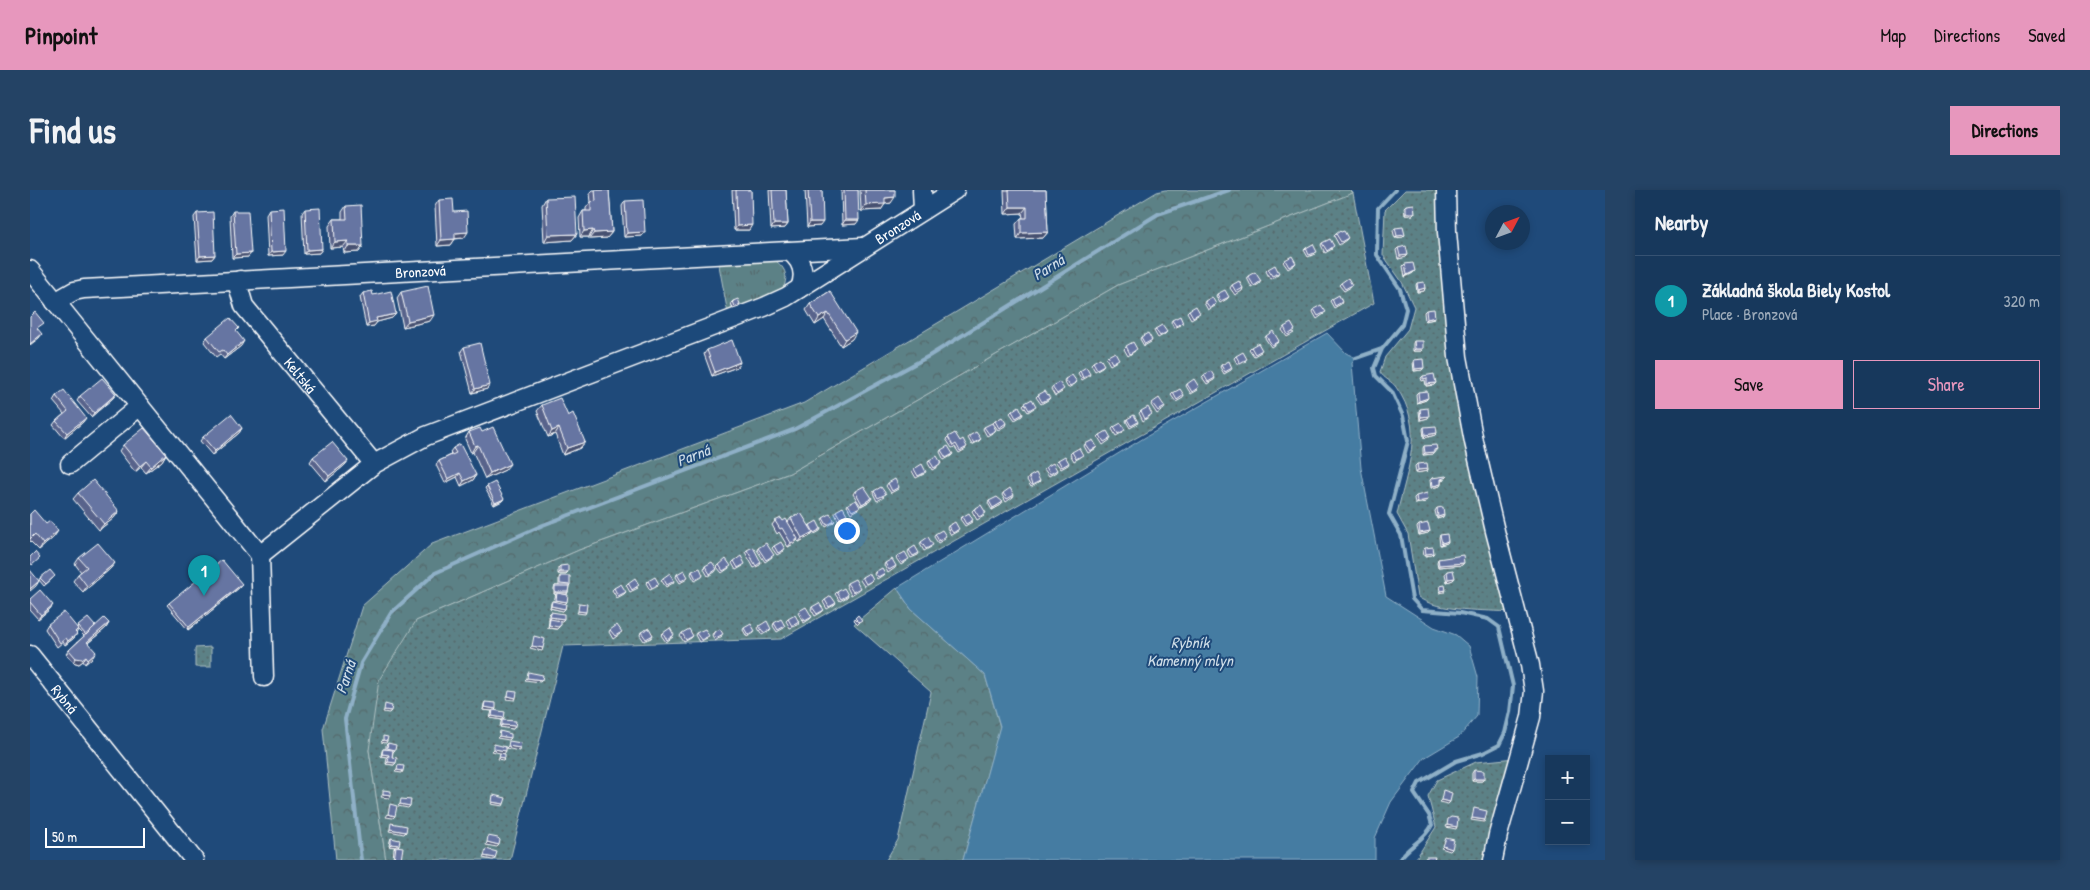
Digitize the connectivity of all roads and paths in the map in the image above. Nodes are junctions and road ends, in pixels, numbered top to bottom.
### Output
1 (922, 190) edge
2 (955, 190) edge
3 (1446, 190) edge
4 (923, 210) junction
5 (865, 246) junction
6 (789, 252) junction
7 (30, 270) edge
8 (240, 280) junction
9 (800, 288) junction
10 (55, 302) junction
11 (140, 406) junction
12 (70, 464) dead end
13 (374, 464) junction
14 (260, 554) junction
15 (30, 655) edge
16 (264, 677) dead end
17 (194, 860) edge
18 (1493, 860) edge

1 - 4 street
2 - 4 street, Bronzová
3 - 18 street
4 - 5 street, Bronzová
5 - 6 street, Bronzová
5 - 9 street, Bronzová
6 - 8 street, Bronzová
6 - 9 street
7 - 10 street
8 - 10 street, Bronzová
8 - 13 street, Keltská
9 - 13 street, Bronzová
10 - 11 street
11 - 12 street
11 - 14 street
13 - 14 street, Bronzová
14 - 16 street
15 - 17 street, Rybná

